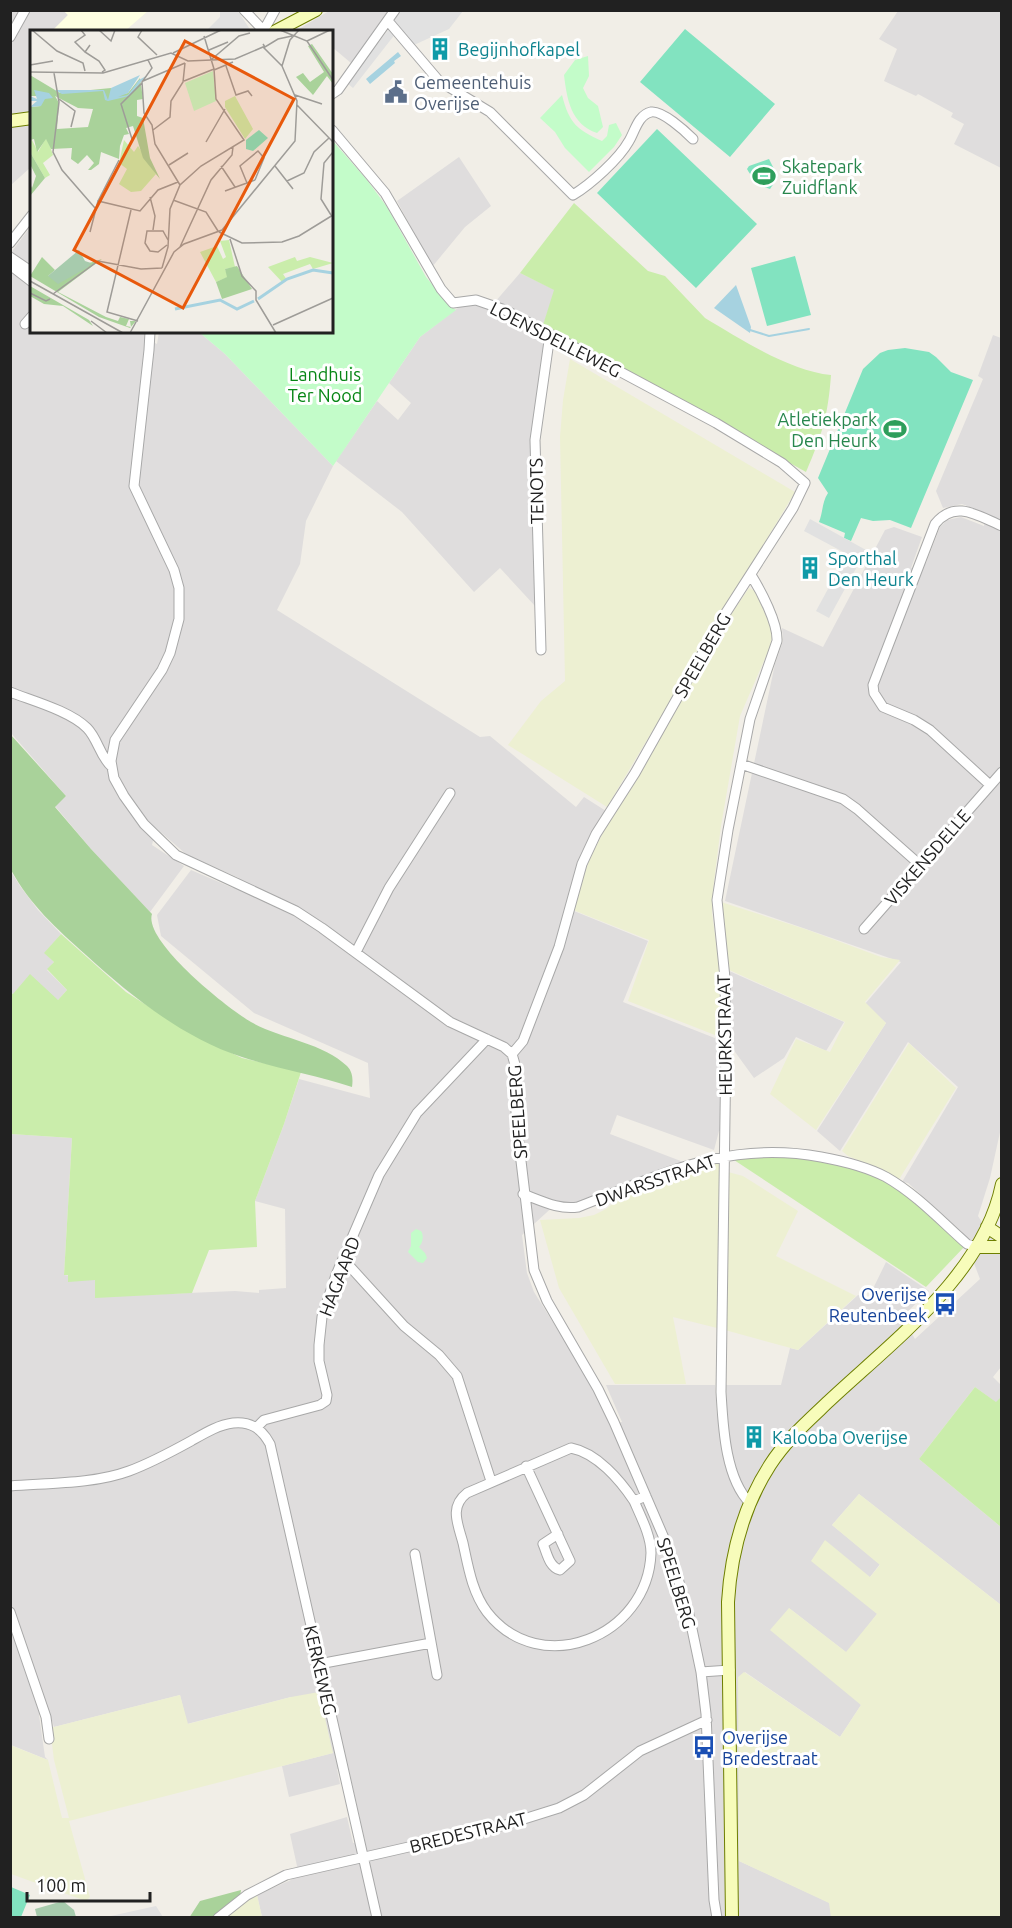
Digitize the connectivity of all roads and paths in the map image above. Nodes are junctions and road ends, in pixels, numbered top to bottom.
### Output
1 (25, 10) edge
2 (244, 10) edge
3 (275, 10) edge
4 (316, 10) edge
5 (395, 10) edge
6 (388, 21) junction
7 (267, 30) edge
8 (268, 30) edge
9 (270, 30) edge
10 (10, 37) edge
11 (333, 93) edge
12 (30, 118) edge
13 (10, 121) edge
14 (333, 131) edge
15 (693, 139) dead end
16 (30, 218) edge
17 (10, 243) edge
18 (10, 257) edge
19 (10, 265) edge
20 (30, 271) edge
21 (30, 280) edge
22 (30, 318) edge
23 (24, 324) dead end
24 (150, 333) edge
25 (550, 334) junction
26 (805, 483) joint
27 (1002, 526) edge
28 (751, 575) junction
29 (541, 650) dead end
30 (10, 692) edge
31 (741, 764) junction
32 (112, 767) junction
33 (1002, 772) edge
34 (990, 785) junction
35 (450, 793) dead end
36 (920, 864) junction
37 (864, 929) dead end
38 (356, 952) junction
39 (488, 1039) junction
40 (512, 1054) junction
41 (724, 1155) junction
42 (1002, 1184) edge
43 (524, 1194) junction
44 (987, 1227) junction
45 (1002, 1237) edge
46 (977, 1247) junction
47 (1002, 1247) edge
48 (344, 1260) junction
49 (257, 1427) junction
50 (526, 1466) junction
51 (491, 1482) junction
52 (10, 1486) edge
53 (646, 1496) junction
54 (634, 1501) junction
55 (750, 1503) junction
56 (651, 1509) junction
57 (639, 1514) junction
58 (558, 1534) dead end
59 (416, 1554) dead end
60 (10, 1612) edge
61 (431, 1643) junction
62 (319, 1664) junction
63 (730, 1670) junction
64 (701, 1672) junction
65 (437, 1675) dead end
66 (707, 1720) junction
67 (49, 1739) dead end
68 (363, 1857) junction
69 (218, 1917) edge
70 (377, 1917) edge
71 (717, 1917) edge
72 (732, 1917) edge

1 - 10 street
2 - 7 street
3 - 8 street
4 - 9 main road
5 - 6 street
6 - 11 street
6 - 15 street
12 - 13 main road
14 - 25 street, LOENSDELLEWEG
16 - 17 street
18 - 20 street
19 - 21 street
22 - 23 street
24 - 32 street
25 - 26 street, LOENSDELLEWEG
25 - 29 street, TENOTS
26 - 28 street, SPEELBERG
27 - 34 street
28 - 31 street, HEURKSTRAAT
28 - 40 street, SPEELBERG
30 - 32 street
31 - 36 street
31 - 41 street, HEURKSTRAAT
32 - 38 street
33 - 34 street, VISKENSDELLE
34 - 36 street, VISKENSDELLE
35 - 38 street
36 - 37 street, VISKENSDELLE
38 - 39 street
39 - 40 street
39 - 48 street, HAGAARD
40 - 43 street, SPEELBERG
41 - 43 street, DWARSSTRAAT
41 - 46 street, DWARSSTRAAT
41 - 55 street, HEURKSTRAAT
42 - 44 main road
43 - 53 street, SPEELBERG
44 - 45 main road
44 - 46 main road
46 - 47 main road
46 - 55 main road
48 - 49 street, HAGAARD
48 - 51 street
49 - 52 street, HAGAARD
49 - 62 street, KERKEWEG
50 - 51 street
50 - 54 street
50 - 58 street
51 - 57 street
53 - 54 street
53 - 56 street, SPEELBERG
54 - 57 street
55 - 63 main road
56 - 57 street
56 - 64 street, SPEELBERG
59 - 61 street
60 - 67 street
61 - 62 street
61 - 65 street
62 - 68 street, KERKEWEG
63 - 64 street
63 - 72 main road
64 - 66 street, SPEELBERG
66 - 68 street, BREDESTRAAT
66 - 71 street, SPEELBERG
68 - 69 street, BREDESTRAAT
68 - 70 street, KERKEWEG

